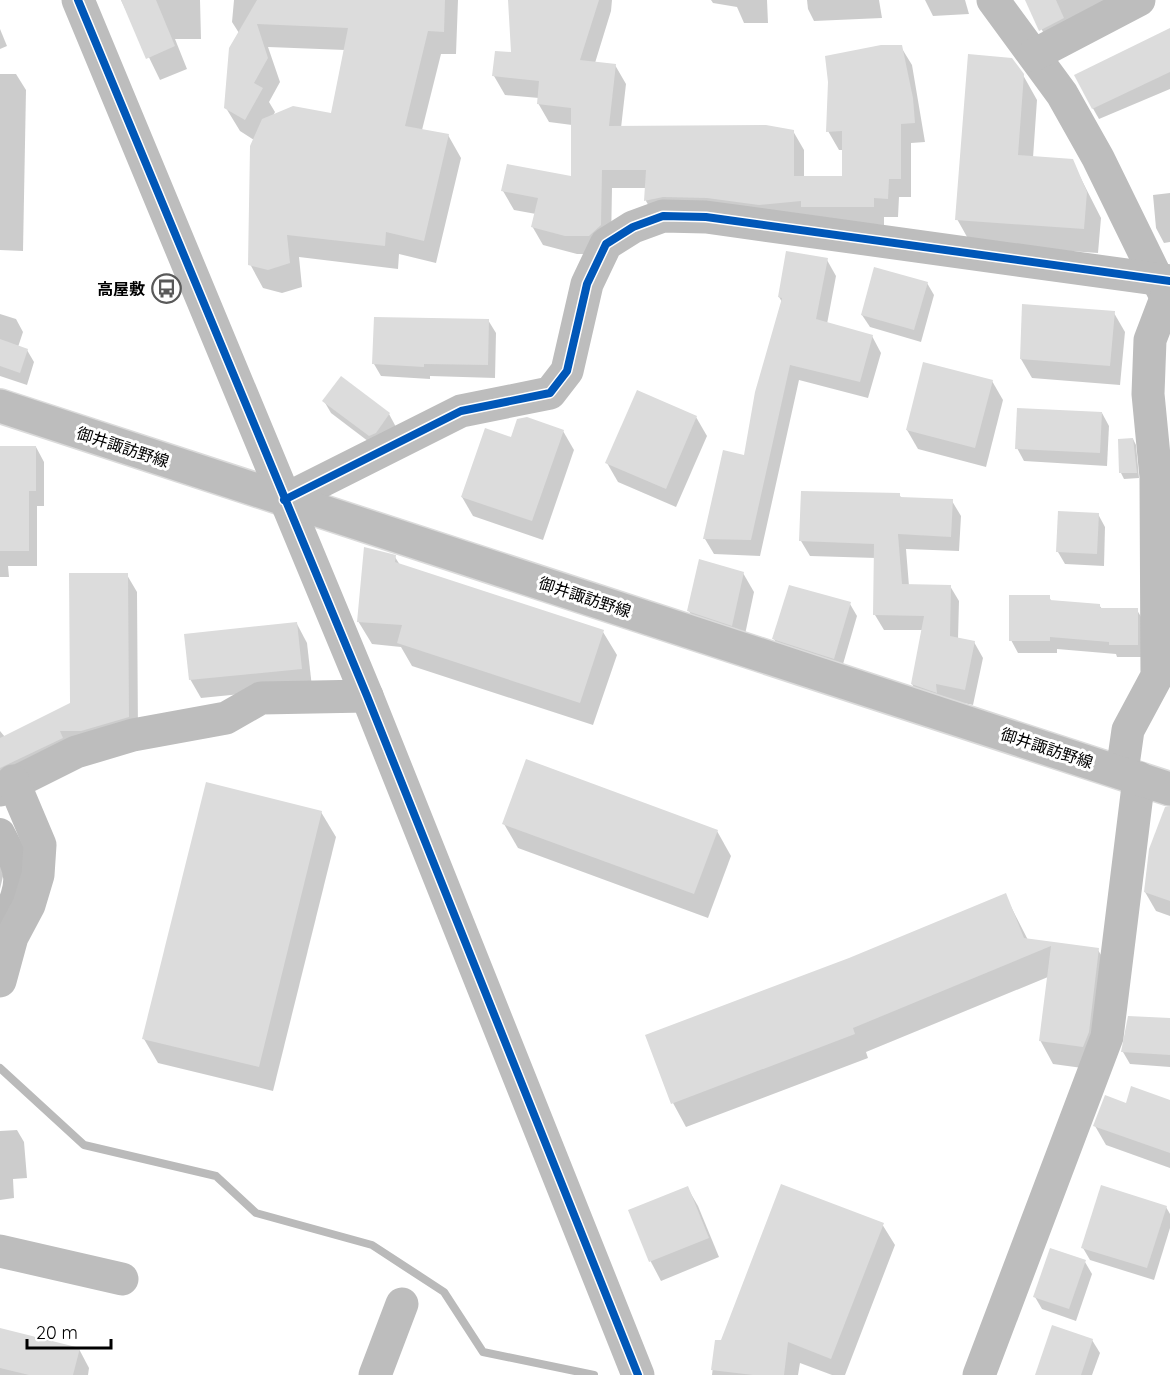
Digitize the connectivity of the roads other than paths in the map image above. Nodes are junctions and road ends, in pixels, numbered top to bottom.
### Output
1 (78, 0) edge
2 (993, 0) edge
3 (1139, 0) edge
4 (1034, 55) junction
5 (1166, 291) edge
6 (0, 406) edge
7 (284, 500) junction
8 (367, 696) junction
9 (1130, 775) junction
10 (7, 786) edge
11 (1170, 789) edge
12 (0, 981) edge
13 (0, 1251) edge
14 (122, 1279) dead end
15 (402, 1304) dead end
16 (375, 1375) edge
17 (638, 1375) edge
18 (979, 1375) edge

1 - 7 street
2 - 4 street
3 - 4 street
4 - 5 street
5 - 7 street
5 - 9 street
6 - 7 street, 御井諏訪野線
7 - 8 street
7 - 9 street, 御井諏訪野線
8 - 10 street
8 - 17 street
9 - 11 street, 御井諏訪野線
9 - 18 street
10 - 12 street
13 - 14 street
15 - 16 street

